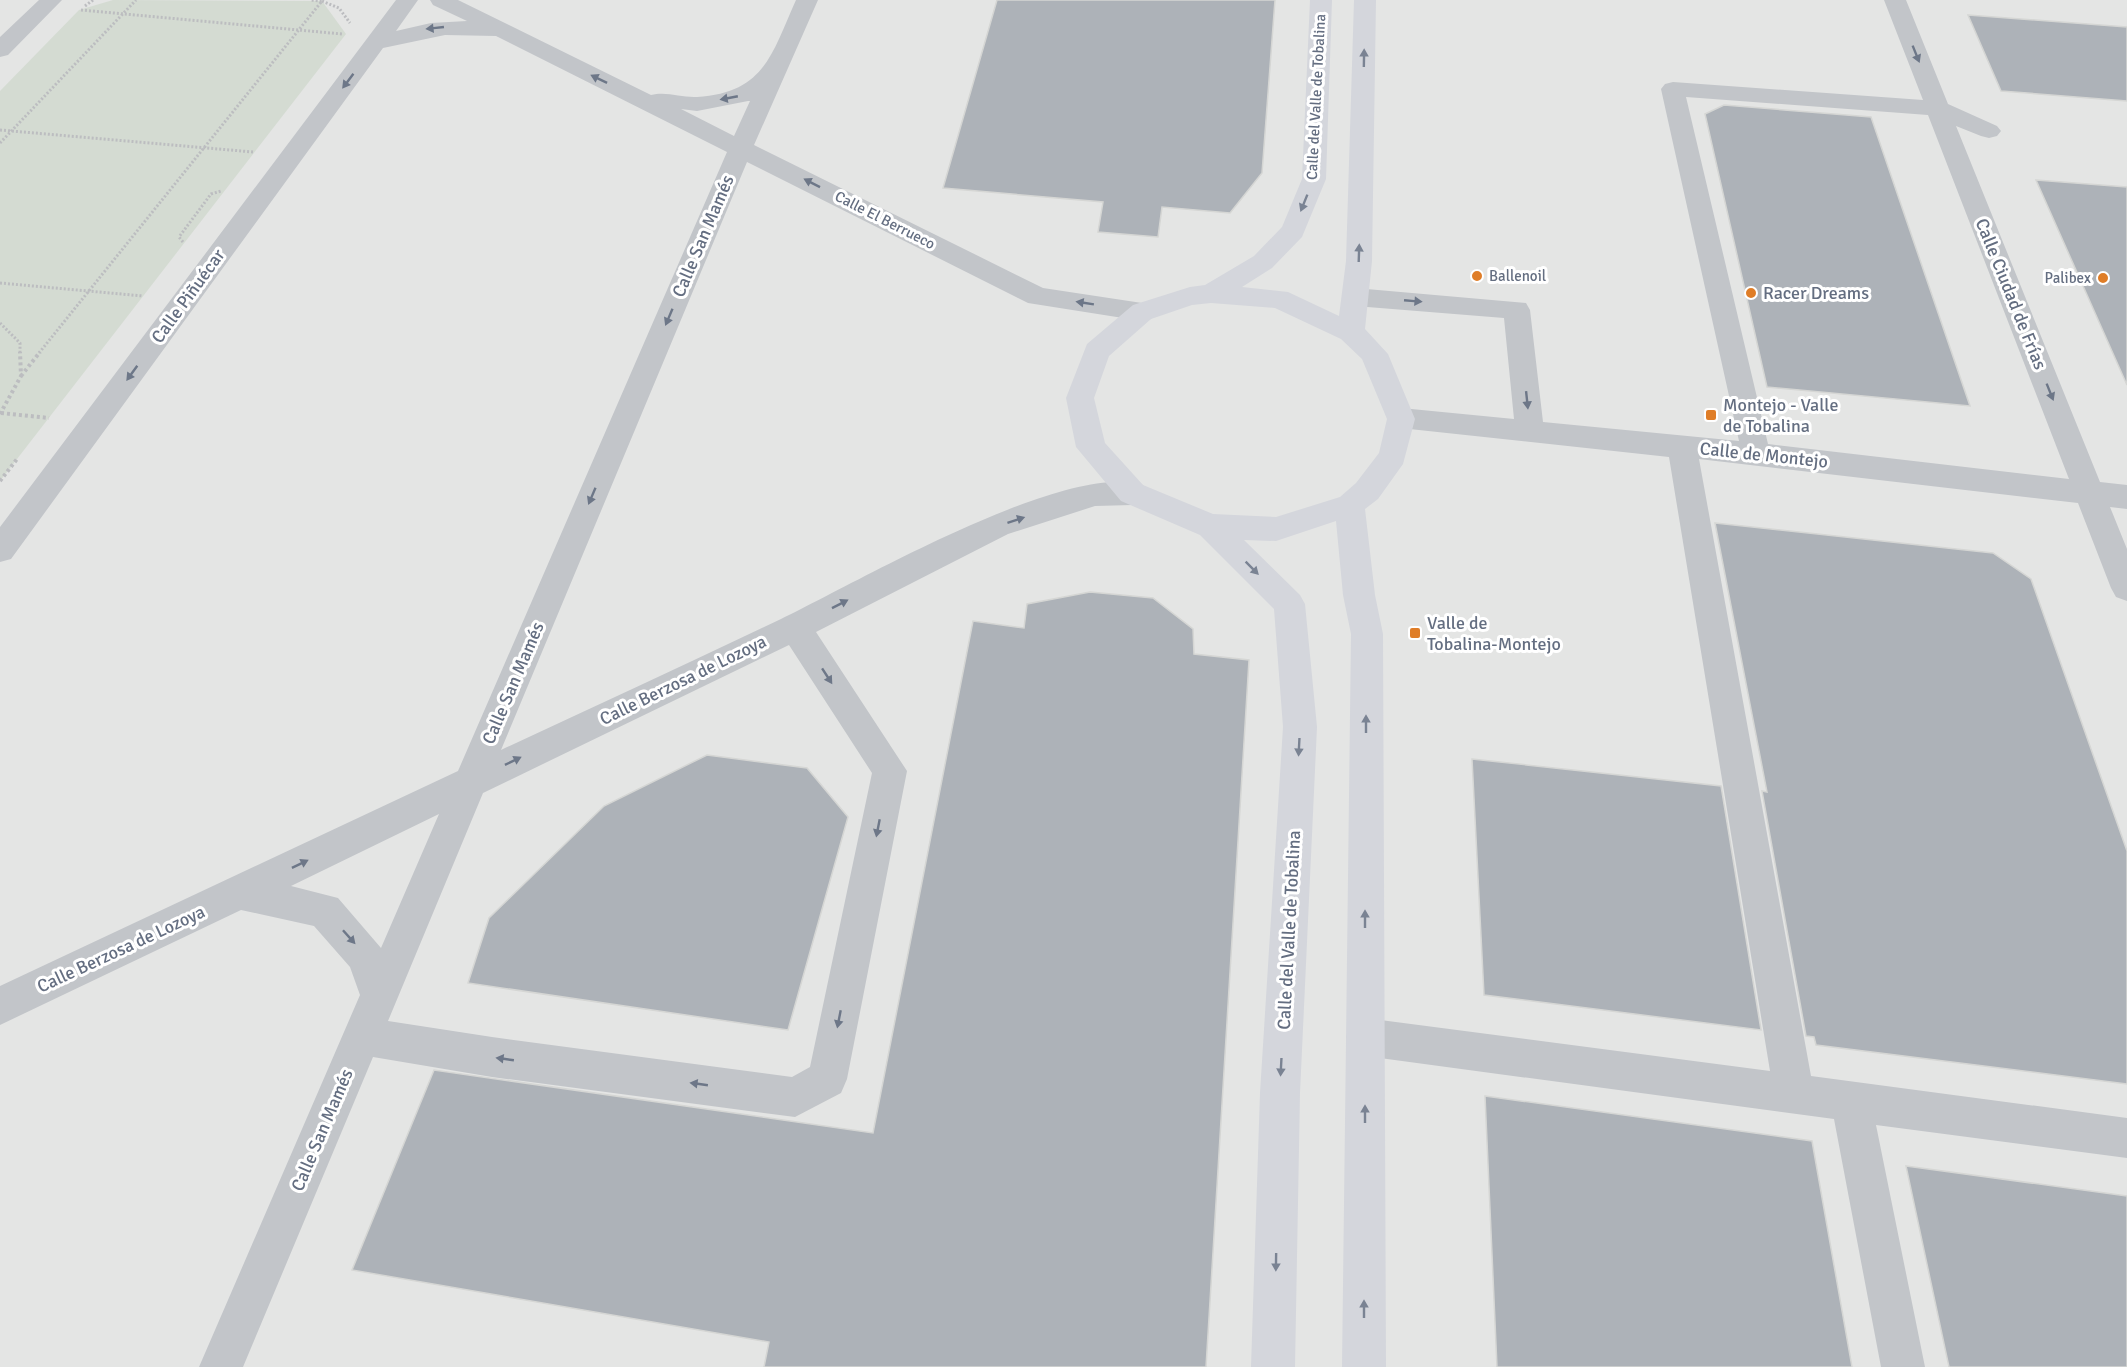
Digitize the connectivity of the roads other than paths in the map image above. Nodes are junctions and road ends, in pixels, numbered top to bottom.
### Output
1 (51, 0) edge
2 (407, 0) edge
3 (441, 0) edge
4 (807, 0) edge
5 (1322, 0) edge
6 (1365, 0) edge
7 (1895, 0) edge
8 (513, 37) junction
9 (375, 42) junction
10 (0, 50) edge
11 (777, 68) junction
12 (638, 97) junction
13 (1937, 108) junction
14 (1989, 131) dead end
15 (741, 147) junction
16 (1211, 294) junction
17 (1355, 297) junction
18 (1142, 312) junction
19 (1351, 332) junction
20 (1401, 419) junction
21 (1530, 432) junction
22 (1682, 447) junction
23 (1756, 454) junction
24 (1132, 493) junction
25 (2090, 493) junction
26 (2127, 498) edge
27 (1350, 505) junction
28 (1211, 526) junction
29 (0, 550) edge
30 (2127, 588) edge
31 (795, 627) junction
32 (470, 782) junction
33 (241, 892) junction
34 (380, 995) junction
35 (0, 1006) edge
36 (362, 1036) junction
37 (1365, 1037) junction
38 (1794, 1094) junction
39 (1851, 1102) junction
40 (2127, 1138) edge
41 (221, 1367) edge
42 (1273, 1367) edge
43 (1364, 1367) edge
44 (1903, 1367) edge

1 - 10 street
2 - 9 street, Calle Piñuécar
3 - 8 street, Calle El Berrueco
4 - 11 street, Calle San Mamés
5 -> 16 main road, Calle del Valle de Tobalina
17 -> 6 main road
7 -> 13 street, Calle Ciudad de Frías
8 -> 9 street
12 -> 8 street, Calle El Berrueco
9 -> 29 street, Calle Piñuécar
11 -> 12 street, Calle El Berrueco
11 - 15 street, Calle San Mamés
12 - 15 street, Calle El Berrueco
13 - 14 street
13 - 23 street
13 -> 25 street, Calle Ciudad de Frías
18 -> 15 street, Calle El Berrueco
15 -> 32 street, Calle San Mamés
16 - 18 main road
16 - 19 main road
17 - 19 main road
17 -> 21 street
18 - 24 main road
19 - 20 main road
20 - 21 street, Calle de Montejo
20 - 27 main road
21 - 22 street, Calle de Montejo
22 - 23 street, Calle de Montejo
22 - 38 street
23 - 25 street, Calle de Montejo
24 - 28 main road
31 -> 24 street, Calle Berzosa de Lozoya
25 - 26 street, Calle de Montejo
25 - 30 street, Calle Ciudad de Frías
27 - 28 main road
37 -> 27 main road
28 -> 42 main road, Calle del Valle de Tobalina
32 -> 31 street, Calle Berzosa de Lozoya
31 -> 36 street
33 -> 32 street, Calle Berzosa de Lozoya
32 - 34 street, Calle San Mamés
33 -> 34 street
33 - 35 street, Calle Berzosa de Lozoya
34 - 36 street, Calle San Mamés
36 - 41 street, Calle San Mamés
37 - 38 street
43 -> 37 main road
38 - 39 street
39 - 40 street
39 - 44 street

